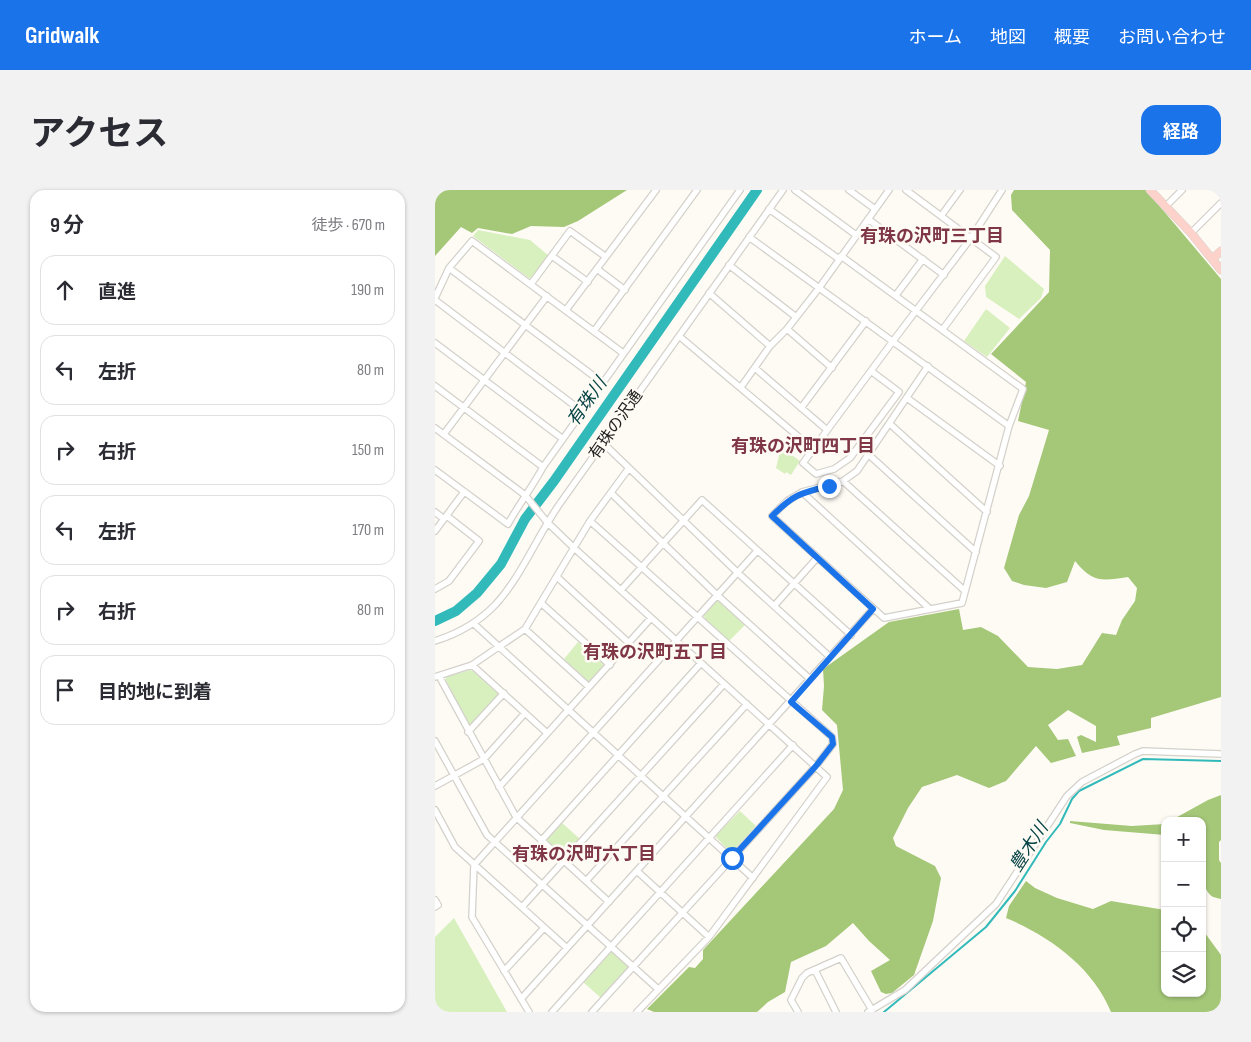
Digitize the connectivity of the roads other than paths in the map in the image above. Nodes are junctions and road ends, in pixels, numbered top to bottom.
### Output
1 (656, 190) edge
2 (697, 190) edge
3 (739, 190) edge
4 (783, 190) edge
5 (795, 190) edge
6 (849, 190) edge
7 (889, 190) edge
8 (906, 190) edge
9 (960, 190) edge
10 (1002, 190) edge
11 (1182, 190) edge
12 (1154, 192) edge
13 (1221, 203) edge
14 (1166, 206) junction
15 (769, 209) junction
16 (875, 209) junction
17 (941, 216) junction
18 (868, 219) junction
19 (1191, 233) junction
20 (856, 235) junction
21 (749, 237) junction
22 (971, 238) junction
23 (1221, 251) edge
24 (552, 256) junction
25 (606, 257) junction
26 (840, 257) junction
27 (923, 259) junction
28 (1218, 264) edge
29 (729, 265) junction
30 (449, 268) junction
31 (597, 269) junction
32 (944, 274) junction
33 (588, 282) junction
34 (531, 284) junction
35 (819, 288) junction
36 (625, 290) junction
37 (709, 293) junction
38 (896, 295) junction
39 (547, 296) junction
40 (435, 299) edge
41 (566, 310) junction
42 (916, 310) junction
43 (796, 317) junction
44 (866, 322) junction
45 (526, 324) junction
46 (787, 329) junction
47 (943, 329) junction
48 (594, 332) junction
49 (679, 336) junction
50 (893, 341) junction
51 (435, 343) edge
52 (770, 346) junction
53 (505, 353) junction
54 (623, 353) junction
55 (928, 366) junction
56 (755, 368) junction
57 (832, 368) junction
58 (871, 371) junction
59 (484, 380) junction
60 (603, 383) junction
61 (435, 386) edge
62 (741, 387) junction
63 (907, 398) junction
64 (464, 408) junction
65 (801, 408) junction
66 (583, 412) junction
67 (890, 424) junction
68 (1009, 426) junction
69 (435, 428) edge
70 (827, 430) junction
71 (444, 434) junction
72 (563, 439) junction
73 (603, 443) junction
74 (813, 449) junction
75 (868, 454) junction
76 (1000, 466) junction
77 (543, 467) junction
78 (629, 468) junction
79 (435, 470) edge
80 (843, 481) junction
81 (464, 492) junction
82 (802, 492) junction
83 (611, 493) junction
84 (526, 497) junction
85 (435, 512) edge
86 (987, 512) junction
87 (445, 517) junction
88 (683, 520) junction
89 (590, 521) junction
90 (547, 522) junction
91 (435, 531) edge
92 (663, 543) junction
93 (573, 547) junction
94 (757, 551) junction
95 (976, 552) junction
96 (817, 558) junction
97 (642, 567) junction
98 (738, 573) junction
99 (557, 576) junction
100 (794, 584) junction
101 (435, 589) edge
102 (621, 590) junction
103 (965, 591) junction
104 (717, 595) junction
105 (541, 603) junction
106 (774, 606) junction
107 (873, 609) junction
108 (930, 609) junction
109 (697, 617) junction
110 (651, 618) junction
111 (473, 623) junction
112 (525, 629) junction
113 (851, 635) junction
114 (677, 640) junction
115 (435, 641) edge
116 (629, 643) junction
117 (498, 646) junction
118 (830, 657) junction
119 (701, 663) junction
120 (472, 665) junction
121 (610, 665) junction
122 (437, 676) edge
123 (810, 679) junction
124 (724, 684) junction
125 (589, 687) junction
126 (504, 694) junction
127 (791, 702) junction
128 (747, 704) junction
129 (568, 710) junction
130 (525, 713) junction
131 (769, 724) junction
132 (468, 732) junction
133 (593, 732) junction
134 (547, 733) junction
135 (435, 741) edge
136 (793, 745) junction
137 (1221, 754) edge
138 (619, 755) junction
139 (484, 759) junction
140 (816, 766) junction
141 (641, 775) junction
142 (454, 776) junction
143 (435, 786) edge
144 (499, 786) junction
145 (664, 796) junction
146 (435, 810) edge
147 (687, 816) junction
148 (516, 817) junction
149 (710, 837) junction
150 (495, 841) junction
151 (541, 841) junction
152 (732, 858) junction
153 (563, 861) junction
154 (475, 865) junction
155 (637, 871) junction
156 (753, 878) junction
157 (586, 881) junction
158 (542, 884) junction
159 (660, 892) junction
160 (435, 900) edge
161 (609, 902) junction
162 (435, 907) edge
163 (521, 907) junction
164 (682, 912) junction
165 (588, 925) junction
166 (544, 928) junction
167 (709, 937) junction
168 (611, 946) junction
169 (567, 948) junction
170 (633, 967) junction
171 (815, 970) junction
172 (504, 971) junction
173 (658, 989) junction
174 (521, 999) junction
175 (870, 1011) edge
176 (529, 1012) edge
177 (552, 1012) edge
178 (592, 1012) edge
179 (637, 1012) edge
180 (798, 1012) edge
181 (836, 1012) edge

1 - 25 street
2 - 36 street
3 - 54 street
4 - 15 street, 有珠の沢通
5 - 20 street
6 - 16 street
7 - 16 street
8 - 17 street
9 - 17 street
10 - 22 street
11 - 14 street
12 - 14 street
13 - 19 street
14 - 19 street
15 - 21 street, 有珠の沢通
15 - 26 street
16 - 18 street
17 - 22 street
18 - 20 street
18 - 27 street
19 - 28 street
20 - 26 street
21 - 29 street, 有珠の沢通
21 - 35 street
22 - 32 street
22 - 47 street
23 - 28 street
24 - 25 street
24 - 33 street
24 - 34 street
25 - 31 street
26 - 35 street
26 - 38 street
27 - 32 street
27 - 38 street
29 - 37 street, 有珠の沢通
29 - 43 street
30 - 34 street
30 - 40 street
30 - 45 street
31 - 33 street
31 - 36 street
32 - 42 street
33 - 41 street
34 - 39 street
35 - 43 street
35 - 44 street
36 - 48 street
37 - 49 street, 有珠の沢通
37 - 52 street
38 - 42 street
39 - 41 street
39 - 45 street
40 - 53 street
41 - 48 street
42 - 47 street
42 - 50 street
43 - 46 street
44 - 50 street
44 - 57 street
45 - 53 street
45 - 60 street
46 - 52 street
46 - 57 street
47 - 68 street
48 - 54 street
49 - 62 street
49 - 73 street, 有珠の沢通
50 - 55 street
50 - 58 street
51 - 59 street
52 - 56 street
53 - 59 street
53 - 66 street
54 - 60 street
55 - 63 street
55 - 68 street
56 - 62 street
56 - 65 street
57 - 65 street
58 - 70 street
58 - 74 street
59 - 64 street
59 - 72 street
60 - 66 street
61 - 64 street
62 - 74 street
63 - 67 street
63 - 76 street
64 - 71 street
64 - 77 street
65 - 70 street
66 - 72 street
67 - 75 street
67 - 86 street
68 - 76 street
69 - 71 street
70 - 74 street
71 - 84 street
72 - 77 street
73 - 78 street
73 - 90 street, 有珠の沢通
75 - 80 street
75 - 95 street
76 - 86 street
77 - 84 street
78 - 83 street
78 - 88 street
79 - 81 street
80 - 82 street
80 - 103 street
81 - 84 street
81 - 87 street
82 - 96 street
82 - 108 street
83 - 89 street
83 - 92 street
84 - 90 street
85 - 87 street
86 - 95 street
87 - 91 street
87 - 101 street
88 - 92 street
88 - 94 street
88 - 98 street
89 - 93 street
89 - 97 street
90 - 93 street
90 - 111 street, 有珠の沢通
92 - 97 street
92 - 104 street
93 - 99 street
93 - 102 street
94 - 98 street
94 - 100 street
95 - 103 street
96 - 100 street
96 - 107 street
97 - 102 street
97 - 109 street
98 - 104 street
98 - 106 street
99 - 105 street
99 - 116 street
100 - 106 street
100 - 113 street
102 - 110 street
103 - 108 street
104 - 109 street
104 - 123 street
105 - 112 street
105 - 121 street
106 - 118 street
107 - 108 street
107 - 113 street
109 - 114 street
109 - 127 street
110 - 114 street
110 - 116 street
111 - 115 street, 有珠の沢通
111 - 117 street
112 - 117 street
112 - 125 street
113 - 118 street
114 - 119 street
114 - 133 street
116 - 121 street
117 - 120 street
117 - 129 street
118 - 123 street
119 - 124 street
119 - 138 street
120 - 122 street
120 - 126 street
121 - 125 street
122 - 132 street
123 - 127 street
124 - 128 street
124 - 141 street
125 - 129 street
126 - 130 street
126 - 132 street
127 - 131 street
127 - 140 street
128 - 131 street
128 - 145 street
129 - 133 street
129 - 134 street
130 - 134 street
130 - 139 street
131 - 136 street
131 - 147 street
132 - 139 street
133 - 138 street
133 - 148 street
134 - 144 street
135 - 142 street
136 - 140 street
136 - 149 street
137 - 175 street
138 - 141 street
138 - 151 street
139 - 142 street
139 - 144 street
140 - 152 street
140 - 156 street
141 - 145 street
141 - 153 street
142 - 143 street
142 - 150 street
144 - 148 street
145 - 147 street
145 - 157 street
146 - 154 street
147 - 149 street
147 - 155 street
148 - 150 street
148 - 151 street
149 - 152 street
149 - 159 street
150 - 154 street
150 - 158 street
151 - 153 street
152 - 156 street
152 - 164 street
153 - 157 street
153 - 158 street
154 - 163 street
154 - 172 street
155 - 159 street
155 - 161 street
156 - 167 street
157 - 161 street
158 - 163 street
158 - 165 street
159 - 164 street
159 - 168 street
160 - 162 street
161 - 165 street
163 - 166 street
164 - 167 street
164 - 170 street
165 - 168 street
165 - 169 street
166 - 169 street
166 - 172 street
167 - 173 street
168 - 170 street
168 - 177 street
169 - 174 street
170 - 173 street
170 - 178 street
171 - 175 street
171 - 180 street
171 - 181 street
172 - 174 street
173 - 179 street
174 - 176 street

